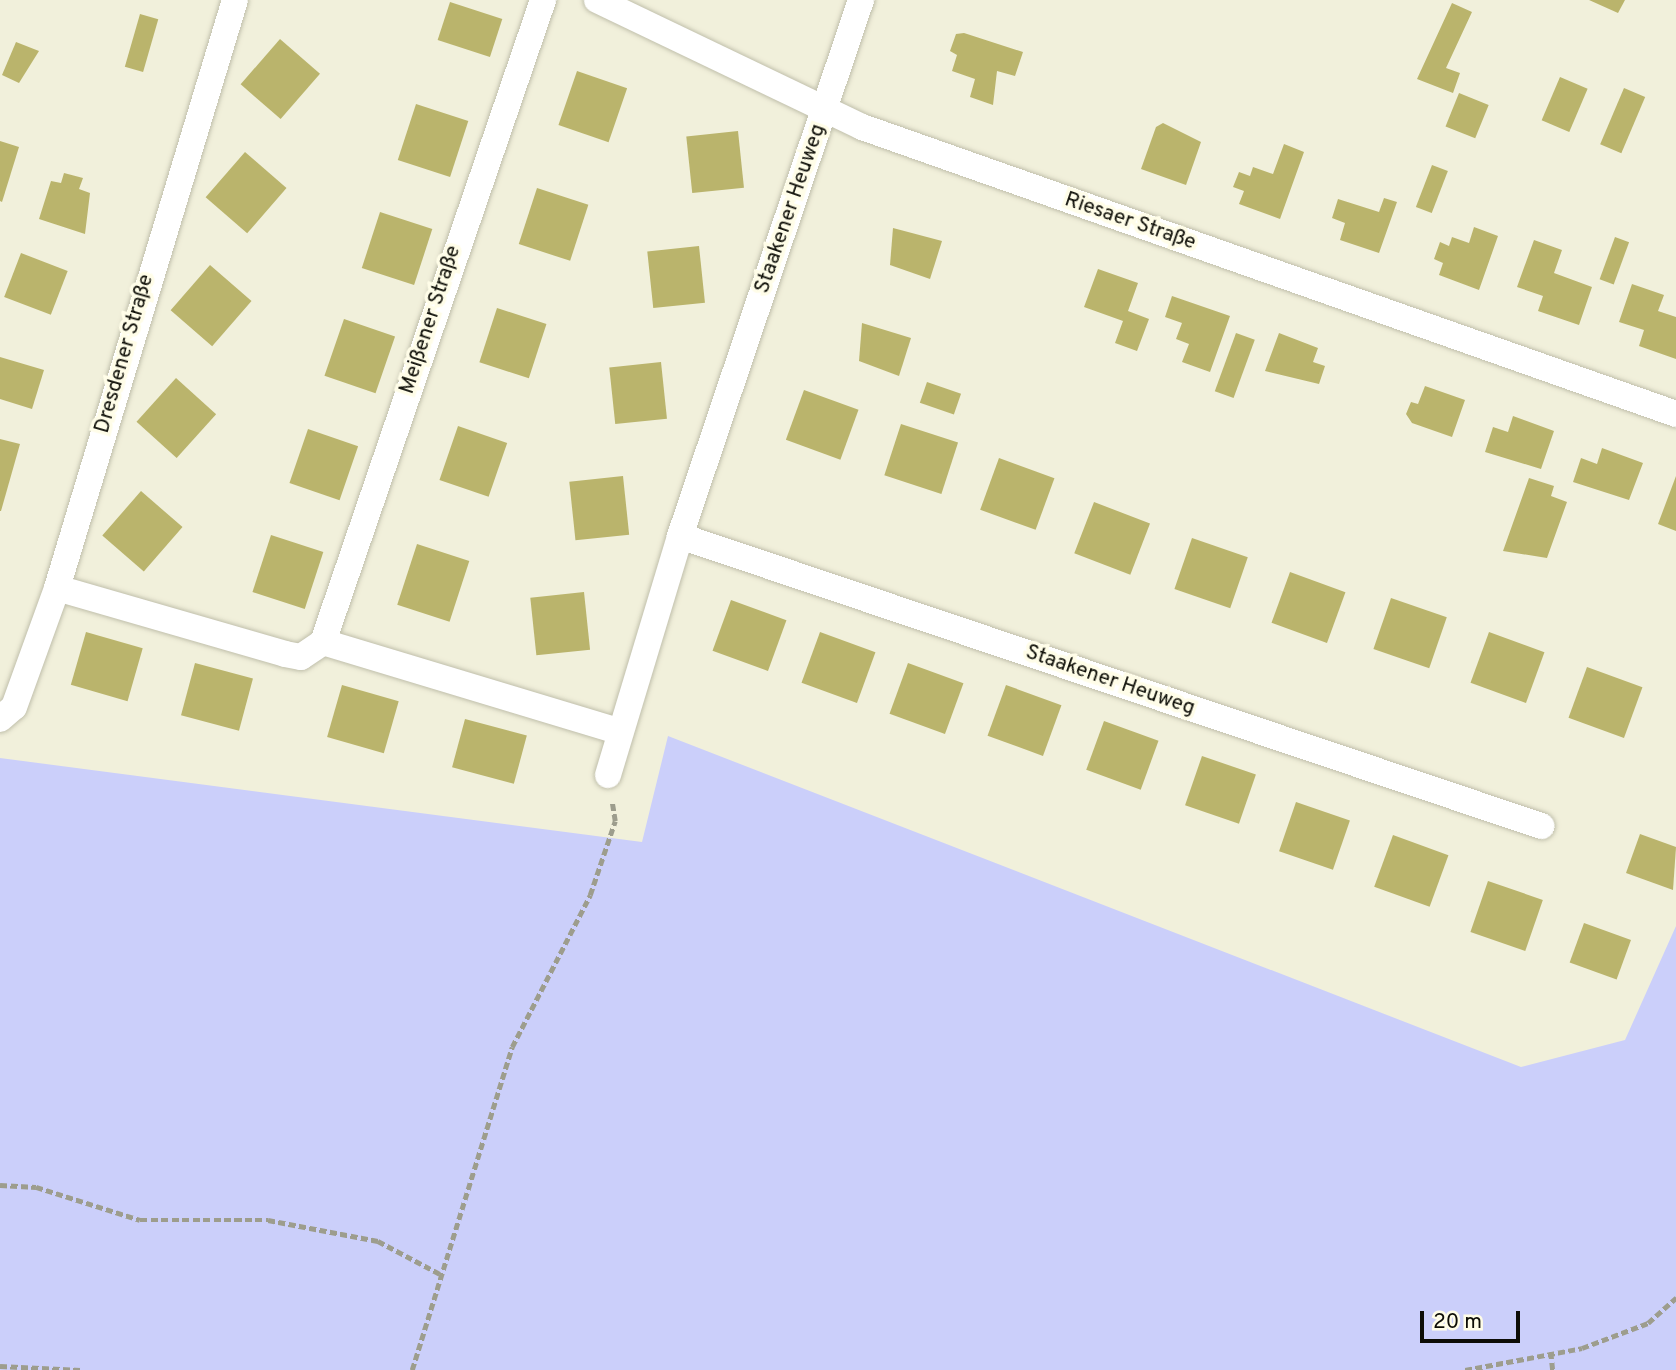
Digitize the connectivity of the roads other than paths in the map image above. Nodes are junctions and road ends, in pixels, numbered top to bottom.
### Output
1 (234, 0) edge
2 (543, 0) edge
3 (597, 0) edge
4 (861, 0) edge
5 (825, 108) junction
6 (1676, 415) edge
7 (680, 536) junction
8 (57, 588) junction
9 (323, 642) junction
10 (7, 713) edge
11 (618, 731) junction
12 (608, 775) road end
13 (1541, 825) dead end

1 - 8 street, Dresdener Straße
2 - 9 street, Meißener Straße
3 - 5 street, Riesaer Straße
4 - 5 street, Staakener Heuweg
5 - 6 street, Riesaer Straße
5 - 7 street, Staakener Heuweg
7 - 11 street, Staakener Heuweg
7 - 13 street, Staakener Heuweg
8 - 9 street
8 - 10 street, Dresdener Straße
9 - 11 street
11 - 12 street, Staakener Heuweg

